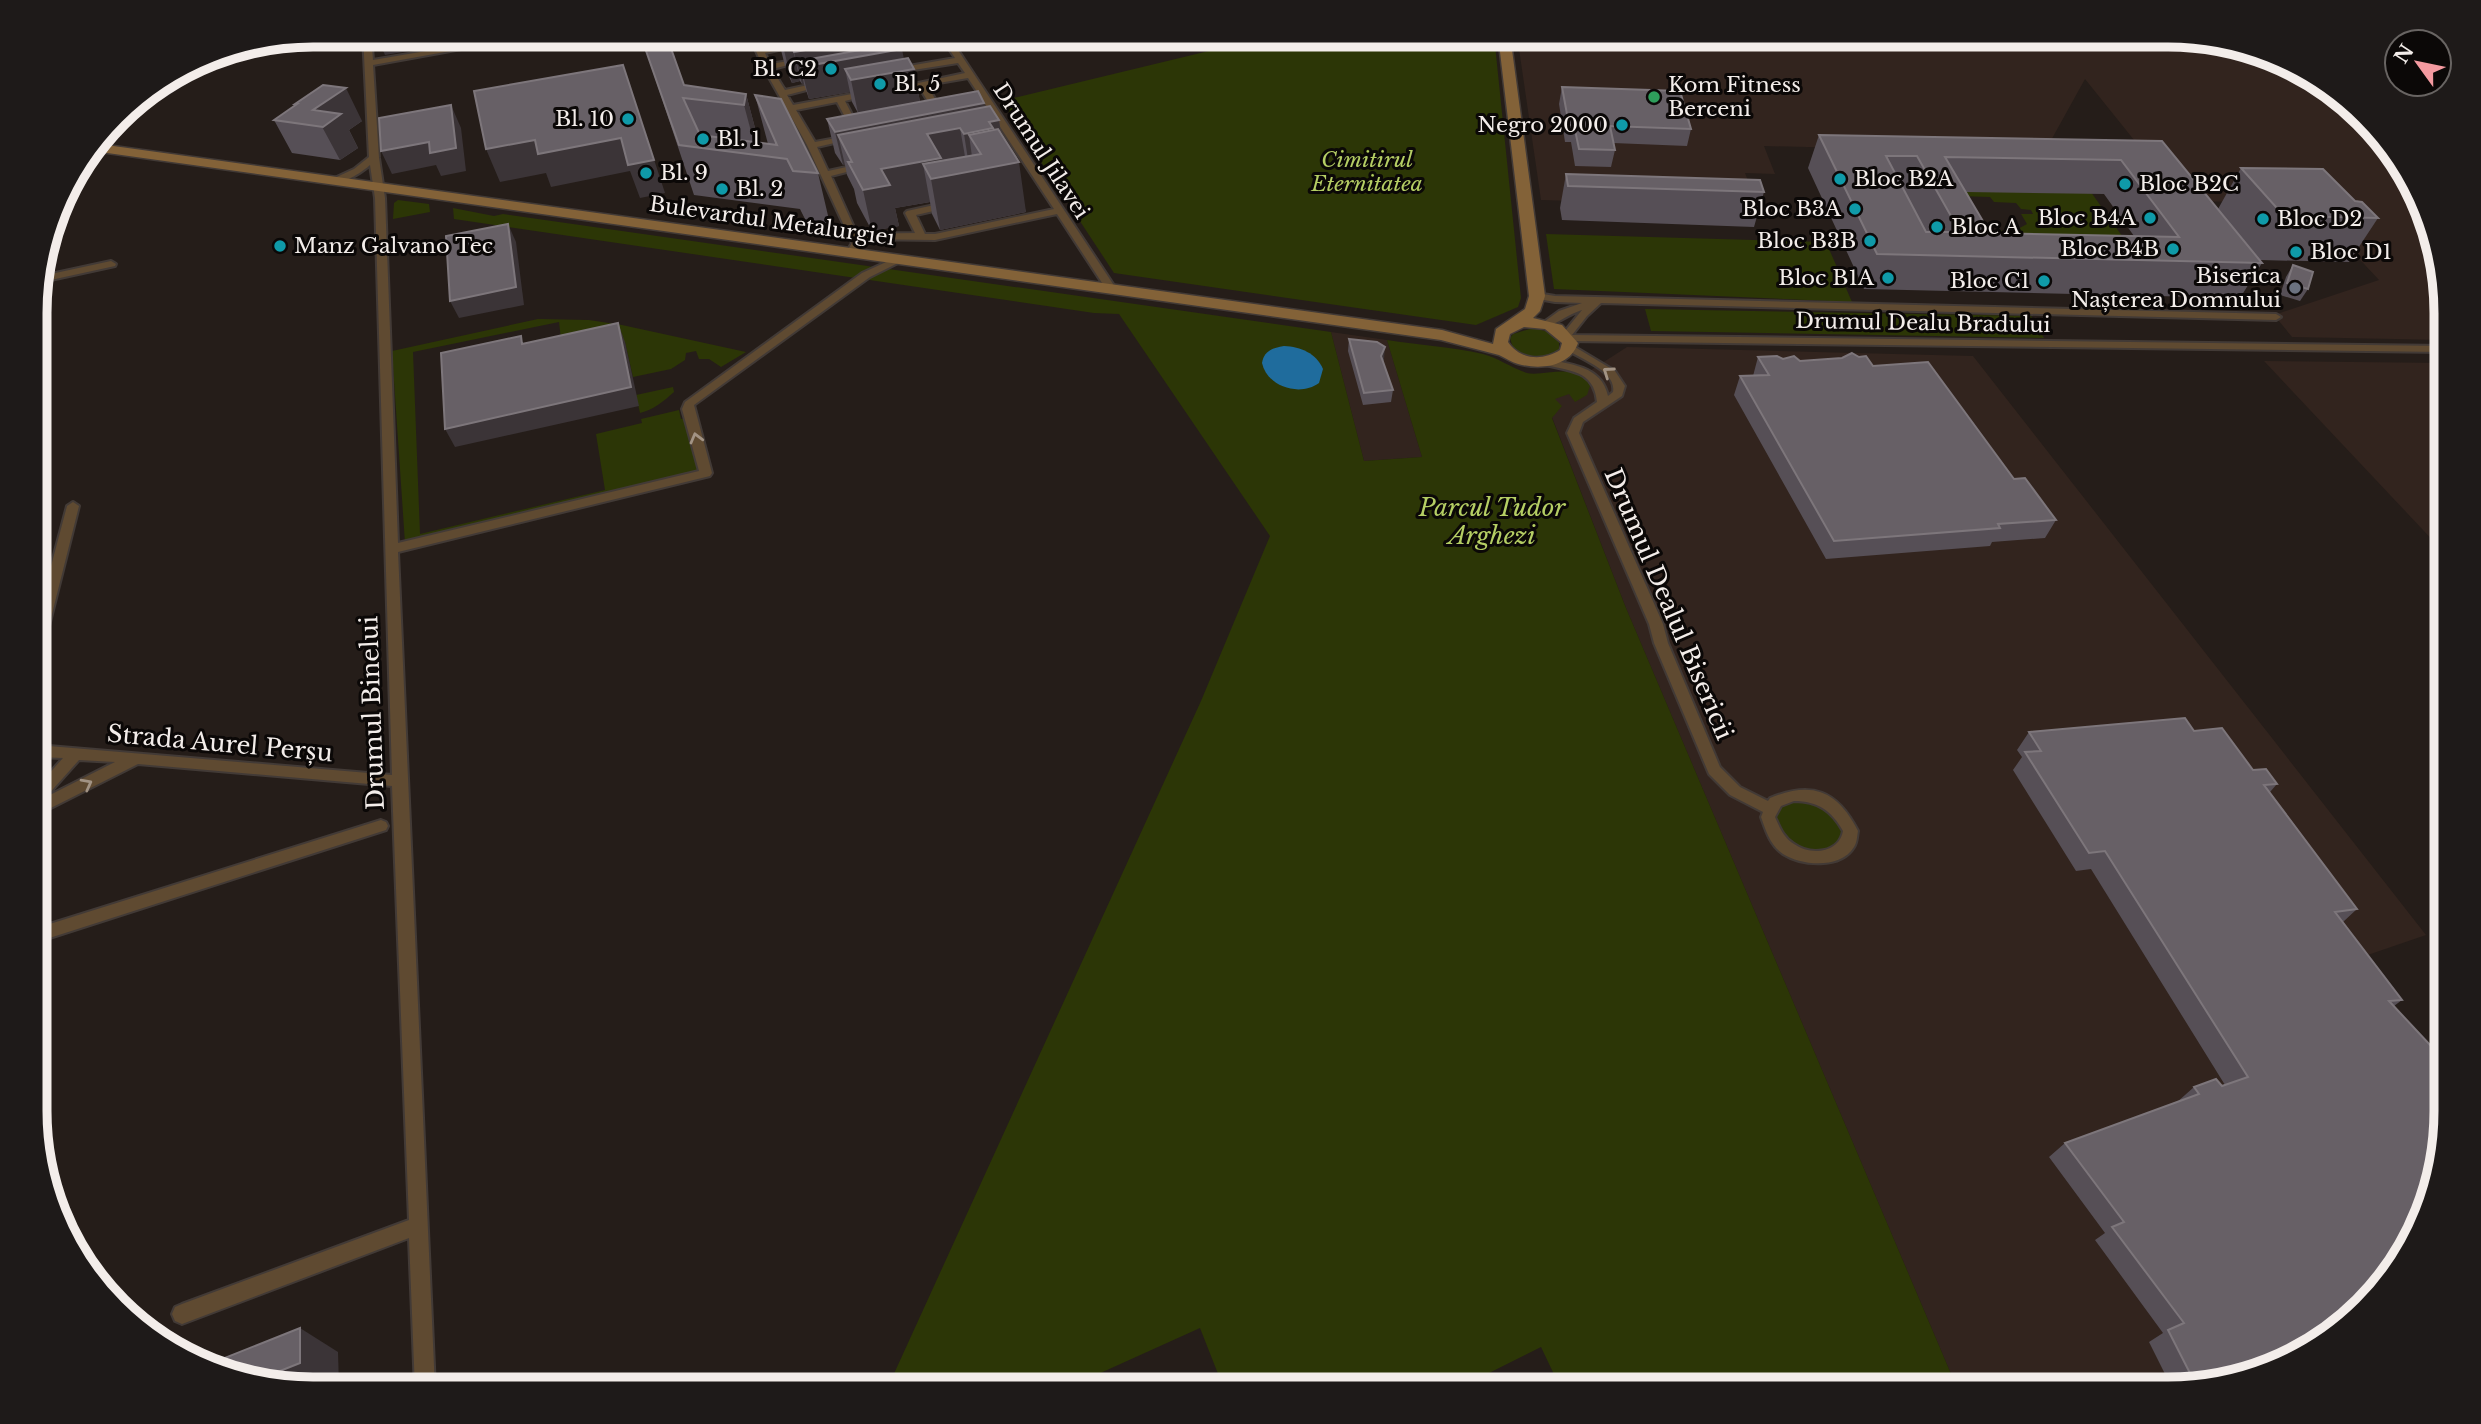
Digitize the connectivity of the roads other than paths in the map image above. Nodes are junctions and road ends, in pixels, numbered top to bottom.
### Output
1 (368, 47) edge
2 (464, 47) edge
3 (758, 47) edge
4 (782, 47) edge
5 (875, 47) edge
6 (951, 47) edge
7 (1506, 47) edge
8 (760, 51) junction
9 (849, 52) edge
10 (808, 59) edge
11 (960, 60) junction
12 (369, 63) junction
13 (767, 66) junction
14 (891, 72) edge
15 (970, 75) junction
16 (837, 82) edge
17 (922, 84) junction
18 (895, 89) edge
19 (881, 92) edge
20 (782, 93) junction
21 (840, 99) junction
22 (935, 105) junction
23 (923, 107) edge
24 (792, 108) junction
25 (863, 118) edge
26 (957, 118) edge
27 (851, 120) junction
28 (944, 120) junction
29 (931, 122) edge
30 (871, 134) edge
31 (859, 136) junction
32 (1011, 138) junction
33 (998, 141) edge
34 (812, 145) junction
35 (104, 149) edge
36 (374, 158) junction
37 (878, 164) edge
38 (1030, 167) junction
39 (1019, 170) dead end
40 (825, 174) junction
41 (333, 181) junction
42 (379, 187) junction
43 (965, 201) edge
44 (1060, 211) junction
45 (854, 237) junction
46 (922, 238) junction
47 (847, 253) junction
48 (899, 260) junction
49 (111, 264) dead end
50 (50, 278) edge
51 (850, 285) junction
52 (1112, 290) junction
53 (1537, 296) junction
54 (1600, 300) junction
55 (2276, 317) dead end
56 (1546, 324) junction
57 (1510, 327) junction
58 (1442, 335) junction
59 (1568, 340) junction
60 (2434, 349) edge
61 (1507, 353) junction
62 (1545, 362) junction
63 (1603, 403) junction
64 (73, 506) dead end
65 (391, 549) junction
66 (47, 607) edge
67 (47, 752) edge
68 (75, 754) junction
69 (135, 759) junction
70 (398, 781) junction
71 (47, 786) edge
72 (47, 804) edge
73 (1770, 809) junction
74 (381, 826) dead end
75 (47, 932) edge
76 (418, 1226) junction
77 (182, 1314) dead end
78 (424, 1377) edge

1 - 12 street, Drumul Binelui
2 - 12 street
3 - 8 street
4 - 8 street
5 - 9 street
6 - 11 street, Drumul Jilavei
7 - 53 main road
8 - 13 street
10 - 13 street
11 - 14 street
11 - 15 street, Drumul Jilavei
12 - 36 street, Drumul Binelui
13 - 20 street
15 - 17 street
15 - 32 street, Drumul Jilavei
16 - 20 street
17 - 18 street
17 - 22 street
19 - 21 street
20 - 24 street
21 - 24 street
21 - 27 street
22 - 23 street
22 - 28 street
24 - 34 street
25 - 27 street
26 - 28 street
27 - 31 street
28 - 29 street
30 - 31 street
31 - 34 street
32 - 33 street
32 - 38 street, Drumul Jilavei
34 - 40 street
35 - 41 main road, Bulevardul Metalurgiei
36 - 41 street
36 - 42 street, Drumul Binelui
37 - 40 street
38 - 39 street
38 - 44 street, Drumul Jilavei
40 - 45 street
41 - 42 main road, Bulevardul Metalurgiei
42 - 47 main road, Bulevardul Metalurgiei
42 - 65 street, Drumul Binelui
43 - 46 street
44 - 46 street
44 - 52 street, Drumul Jilavei
45 - 46 street
45 - 47 street
47 - 48 main road, Bulevardul Metalurgiei
47 - 51 street
48 - 51 street
48 - 52 main road, Bulevardul Metalurgiei
49 - 50 street
65 -> 51 street
52 - 58 main road, Bulevardul Metalurgiei
53 - 54 street
53 - 56 main road
53 - 57 main road
54 - 55 street
54 - 56 street
54 - 59 street
56 - 57 main road, Bulevardul Metalurgiei
56 - 59 main road
57 - 58 main road, Bulevardul Metalurgiei
57 - 61 main road
58 - 61 main road, Bulevardul Metalurgiei
59 - 60 street, Drumul Dealu Bradului
59 - 62 main road
63 -> 59 street, Drumul Dealul Bisericii
61 - 62 main road, Bulevardul Metalurgiei
62 - 63 street
63 - 73 street, Drumul Dealul Bisericii
64 - 66 street
65 - 70 street, Drumul Binelui
67 - 68 street, Strada Aurel Perșu
68 - 69 street, Strada Aurel Perșu
68 - 71 street
69 - 70 street, Strada Aurel Perșu
72 -> 69 street
70 - 76 street, Drumul Binelui
73 - 73 street
74 - 75 street
76 - 77 street
76 - 78 street, Drumul Binelui

